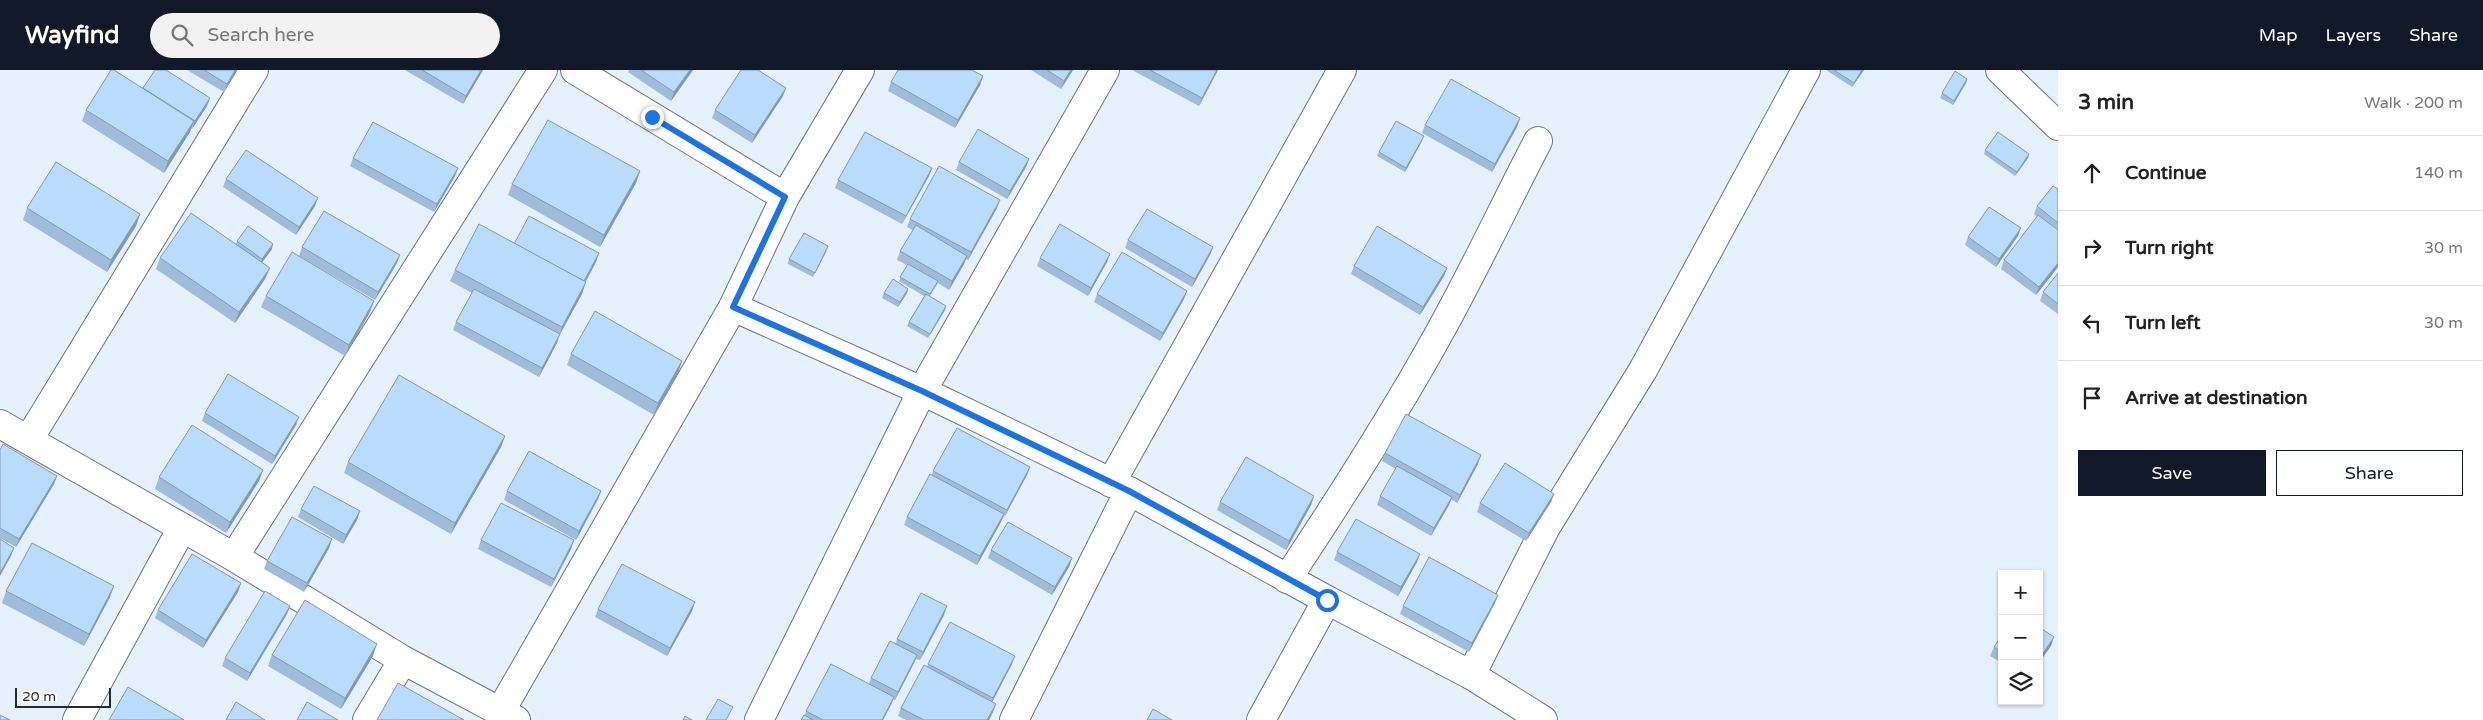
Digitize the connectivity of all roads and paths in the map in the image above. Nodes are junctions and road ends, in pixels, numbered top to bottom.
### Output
1 (254, 70) edge
2 (543, 70) edge
3 (575, 70) edge
4 (860, 70) edge
5 (1105, 70) edge
6 (1342, 70) edge
7 (1806, 70) edge
8 (2000, 70) edge
9 (2058, 126) edge
10 (1538, 141) dead end
11 (785, 197) junction
12 (733, 307) junction
13 (922, 391) junction
14 (0, 424) edge
15 (30, 439) junction
16 (1120, 487) junction
17 (182, 528) junction
18 (234, 557) junction
19 (1287, 578) junction
20 (1327, 600) junction
21 (403, 660) junction
22 (1471, 675) junction
23 (1512, 712) edge
24 (508, 716) edge
25 (76, 720) edge
26 (367, 720) edge
27 (759, 720) edge
28 (1014, 720) edge
29 (1261, 720) edge
30 (1543, 720) edge

1 - 15 street
2 - 18 street
3 - 11 street
4 - 11 street
5 - 13 street
6 - 16 street
7 - 22 street
8 - 9 street
10 - 19 street
11 - 12 street
12 - 13 street
12 - 24 street
13 - 16 street
13 - 27 street
14 - 15 street
15 - 17 street
16 - 19 street
16 - 28 street
17 - 18 street
17 - 25 street
18 - 21 street
19 - 20 street
20 - 22 street
20 - 29 street
21 - 24 street
21 - 26 street
22 - 23 street
23 - 30 street

